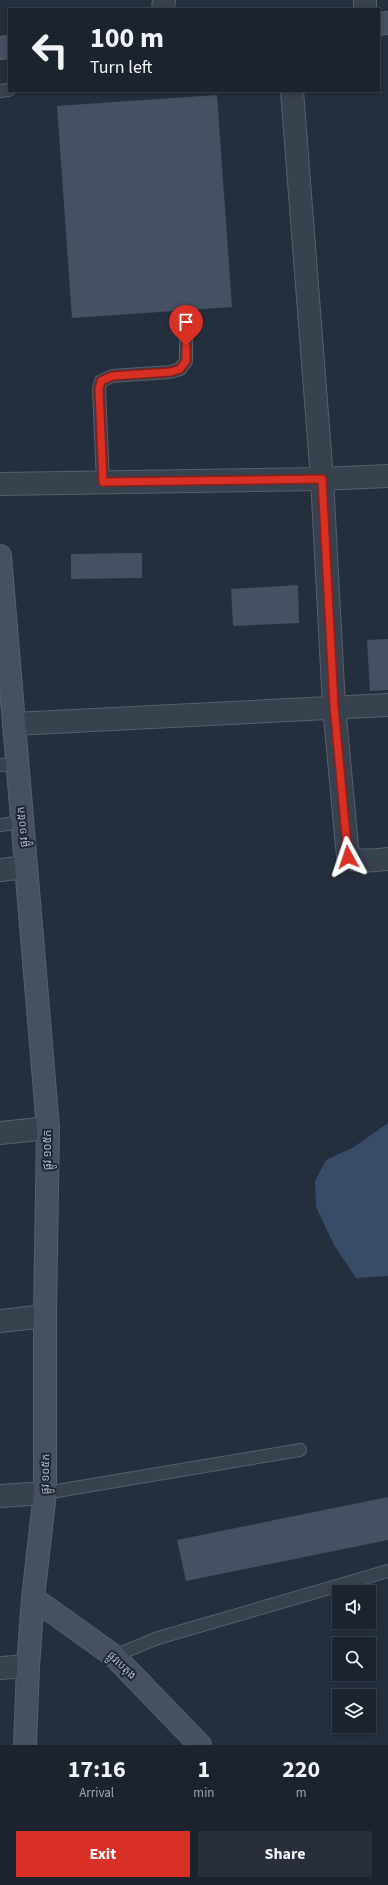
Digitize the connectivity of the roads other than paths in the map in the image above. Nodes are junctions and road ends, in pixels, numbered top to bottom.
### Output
1 (292, 92) edge
2 (186, 318) dead end
3 (388, 476) edge
4 (322, 479) junction
5 (103, 482) junction
6 (0, 484) edge
7 (0, 556) edge
8 (388, 705) edge
9 (334, 706) junction
10 (14, 724) junction
11 (8, 764) edge
12 (22, 822) junction
13 (0, 825) edge
14 (388, 859) edge
15 (26, 867) junction
16 (0, 870) edge
17 (48, 1128) junction
18 (0, 1133) edge
19 (45, 1316) junction
20 (0, 1321) edge
21 (300, 1450) dead end
22 (45, 1493) junction
23 (0, 1496) edge
24 (388, 1570) edge
25 (33, 1598) junction
26 (114, 1656) junction
27 (28, 1666) junction
28 (0, 1668) edge
29 (24, 1745) edge
30 (200, 1745) edge

1 - 4 street
2 - 5 lane
3 - 4 street
4 - 5 street
4 - 9 street
5 - 6 street
7 - 10 main road, ផ្លូវ ១០៥ក
8 - 9 street
9 - 10 street
9 - 14 street
10 - 11 main road, ផ្លូវ ១០៥ក
11 - 12 main road, ផ្លូវ ១០៥ក
12 - 13 lane
12 - 15 main road, ផ្លូវ ១០៥ក
15 - 16 street
15 - 17 main road, ផ្លូវ ១០៥ក
17 - 18 street
17 - 19 main road, ផ្លូវ ១០៥ក
19 - 20 street
19 - 22 main road, ផ្លូវ ១០៥ក
21 - 22 lane
22 - 23 street
22 - 25 main road, ផ្លូវ ១០៥ក
24 - 26 lane
25 - 26 main road, ផ្លូវបេតុង
25 - 27 main road, ផ្លូវ ១០៥ក
26 - 30 main road, ផ្លូវបេតុង
27 - 28 street
27 - 29 main road, ផ្លូវ ១០៥ក

